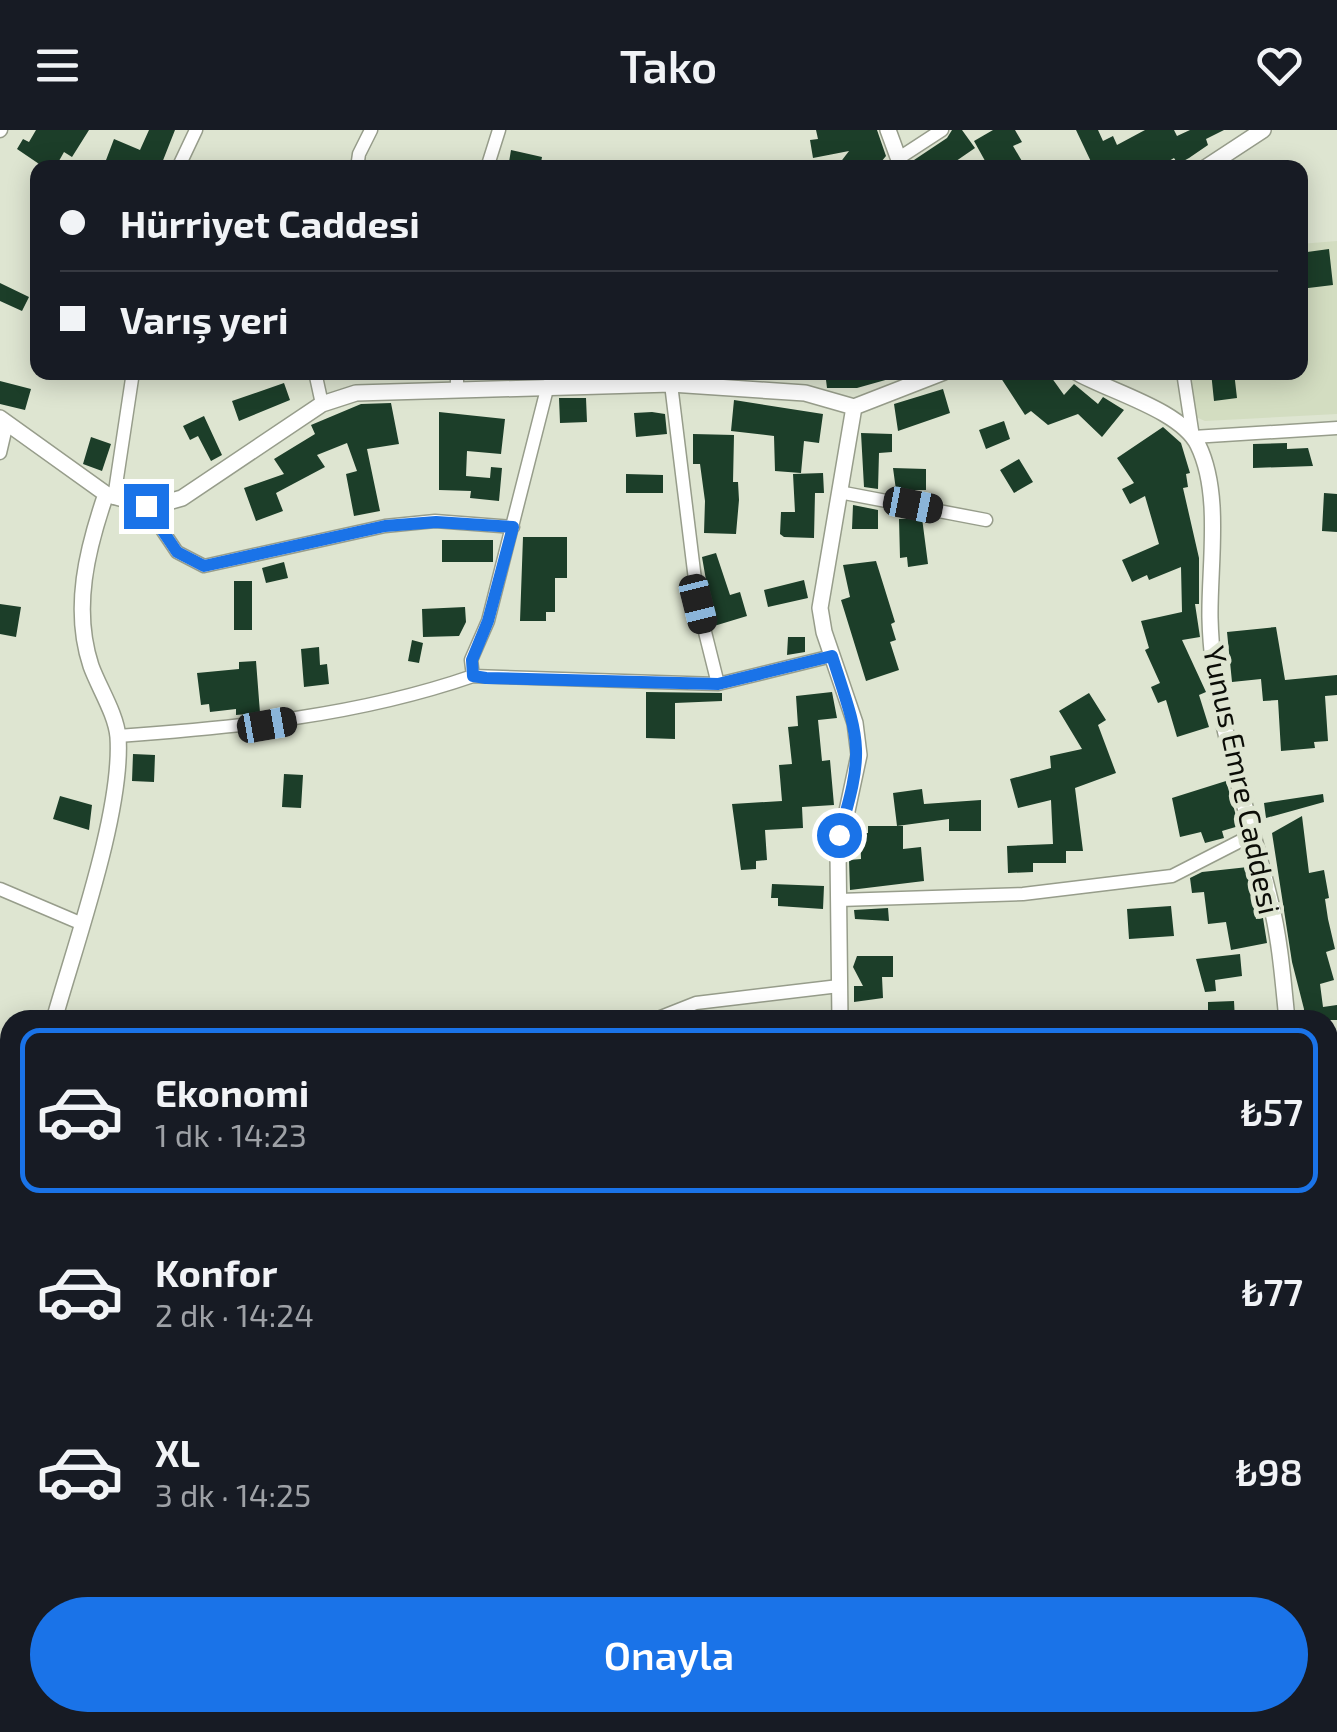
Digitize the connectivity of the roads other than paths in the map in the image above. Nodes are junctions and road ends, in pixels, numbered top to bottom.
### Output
1 (196, 130) edge
2 (371, 130) edge
3 (499, 130) edge
4 (888, 130) edge
5 (942, 130) edge
6 (1263, 130) edge
7 (182, 160) edge
8 (358, 160) edge
9 (490, 160) edge
10 (899, 160) edge
11 (904, 160) edge
12 (1217, 160) edge
13 (132, 380) edge
14 (317, 380) edge
15 (457, 380) edge
16 (923, 380) edge
17 (1092, 380) edge
18 (1184, 380) edge
19 (671, 384) junction
20 (548, 385) junction
21 (322, 404) junction
22 (854, 407) junction
23 (4, 420) edge
24 (1337, 428) edge
25 (1193, 437) junction
26 (0, 453) edge
27 (839, 492) junction
28 (110, 496) junction
29 (146, 506) junction
30 (986, 520) dead end
31 (513, 527) junction
32 (832, 656) junction
33 (473, 676) junction
34 (718, 684) junction
35 (118, 736) junction
36 (1254, 834) junction
37 (0, 889) edge
38 (839, 900) junction
39 (80, 922) junction
40 (839, 986) junction
41 (57, 1010) edge
42 (671, 1010) edge
43 (840, 1010) edge
44 (1286, 1010) edge

1 - 7 street
2 - 8 street
3 - 9 street
4 - 10 street
5 - 11 street
6 - 12 street
13 - 28 street
14 - 21 street
15 - 20 street
15 - 21 street
16 - 22 street
17 - 25 street
18 - 25 street
19 - 20 street
19 - 22 street
19 - 34 street
20 - 31 street
21 - 29 street
22 - 27 street
23 - 26 street
23 - 28 street
24 - 25 street
25 - 36 street, Yunus Emre Caddesi
27 - 30 street
27 - 32 street
28 - 29 street
28 - 35 street
29 - 31 street
31 - 33 street
32 - 34 street
32 - 38 street
33 - 34 street
33 - 35 street
35 - 39 street
36 - 38 street
36 - 44 street, Yunus Emre Caddesi
37 - 39 street
38 - 40 street
39 - 41 street
40 - 42 street
40 - 43 street

